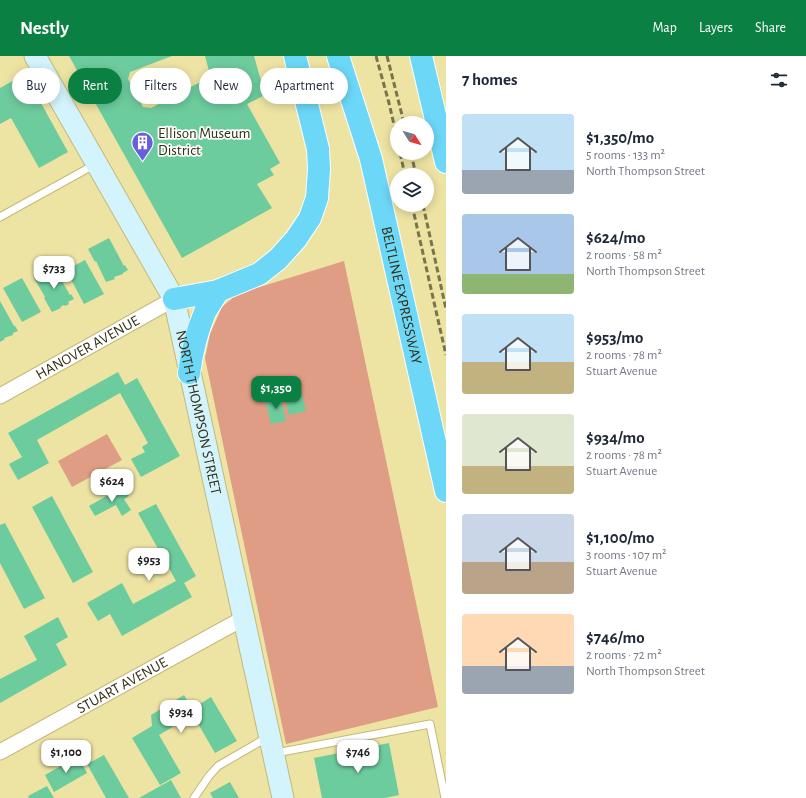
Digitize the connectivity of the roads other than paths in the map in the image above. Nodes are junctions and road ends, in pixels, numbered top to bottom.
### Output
1 (35, 56) edge
2 (295, 56) edge
3 (338, 56) edge
4 (420, 56) edge
5 (446, 162) edge
6 (97, 163) junction
7 (0, 217) edge
8 (218, 291) junction
9 (174, 299) junction
10 (189, 373) junction
11 (0, 396) edge
12 (446, 491) edge
13 (244, 618) junction
14 (272, 744) junction
15 (0, 752) edge
16 (194, 798) edge
17 (283, 798) edge
18 (445, 798) edge

1 - 6 main road, NORTH THOMPSON STREET
2 - 8 highway
3 - 12 highway, BELTLINE EXPRESSWAY
4 - 5 highway
6 - 7 lane
6 - 9 main road, NORTH THOMPSON STREET
8 - 9 highway
8 - 10 highway
9 - 10 main road, NORTH THOMPSON STREET
9 - 11 street, HANOVER AVENUE
10 - 13 main road, NORTH THOMPSON STREET
13 - 14 main road, NORTH THOMPSON STREET
13 - 15 street, STUART AVENUE
14 - 16 lane
14 - 17 main road, NORTH THOMPSON STREET
14 - 18 lane

